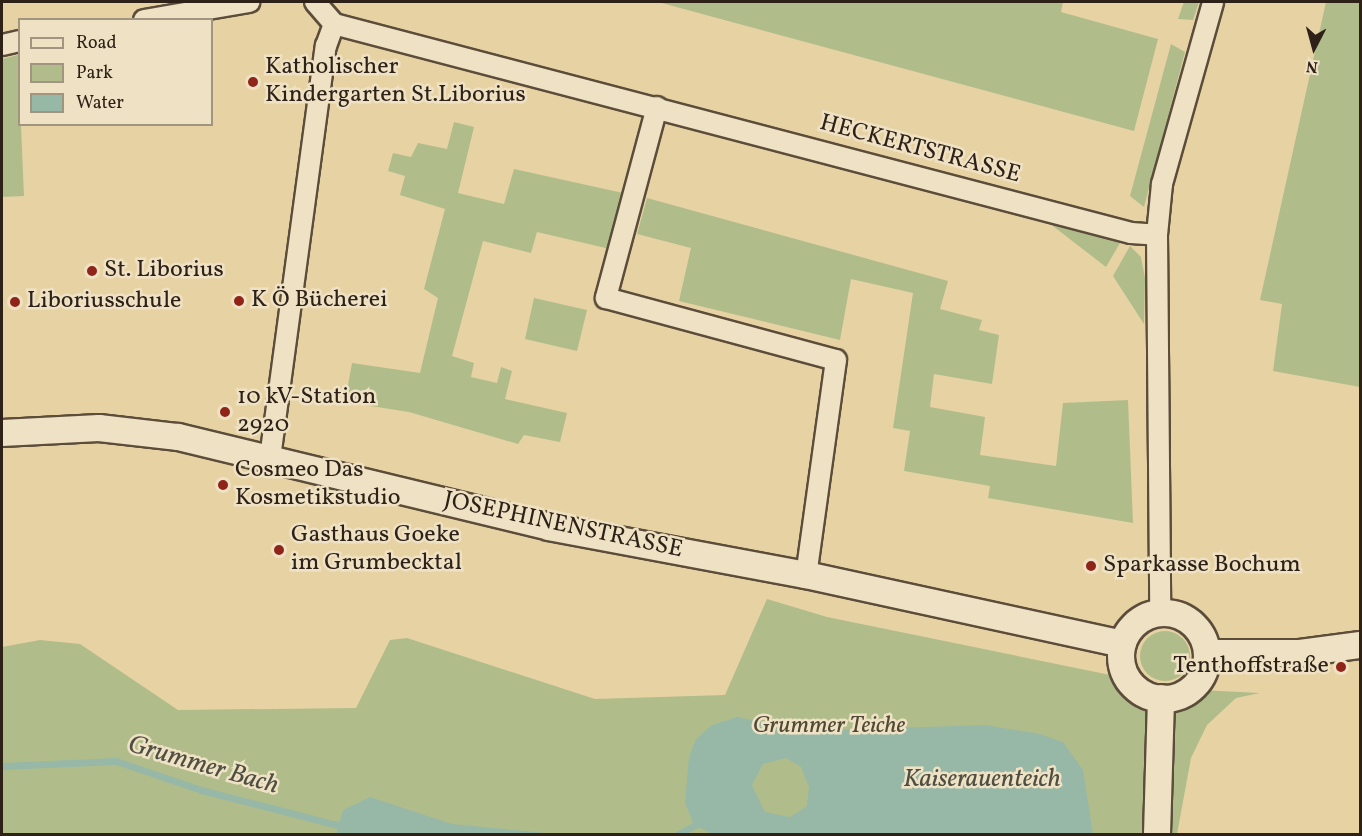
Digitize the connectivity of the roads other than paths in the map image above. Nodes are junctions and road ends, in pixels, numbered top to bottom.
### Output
1 (249, 2) edge
2 (315, 2) edge
3 (1213, 2) edge
4 (156, 18) edge
5 (334, 24) junction
6 (18, 41) edge
7 (2, 45) edge
8 (657, 107) junction
9 (1157, 235) junction
10 (2, 434) edge
11 (270, 458) junction
12 (806, 575) junction
13 (1160, 612) junction
14 (1122, 644) junction
15 (1360, 645) edge
16 (1208, 653) junction
17 (1161, 698) junction
18 (1157, 834) edge

1 - 4 street
2 - 5 street
3 - 9 street
5 - 8 street, HECKERTSTRASSE
5 - 11 street
6 - 7 street
8 - 9 street, HECKERTSTRASSE
8 - 12 street
9 - 13 street
10 - 11 street, JOSEPHINENSTRASSE
11 - 12 street, JOSEPHINENSTRASSE
12 - 14 street, JOSEPHINENSTRASSE
13 - 14 street
13 - 16 street
14 - 17 street
15 - 16 street
16 - 17 street
17 - 18 street

